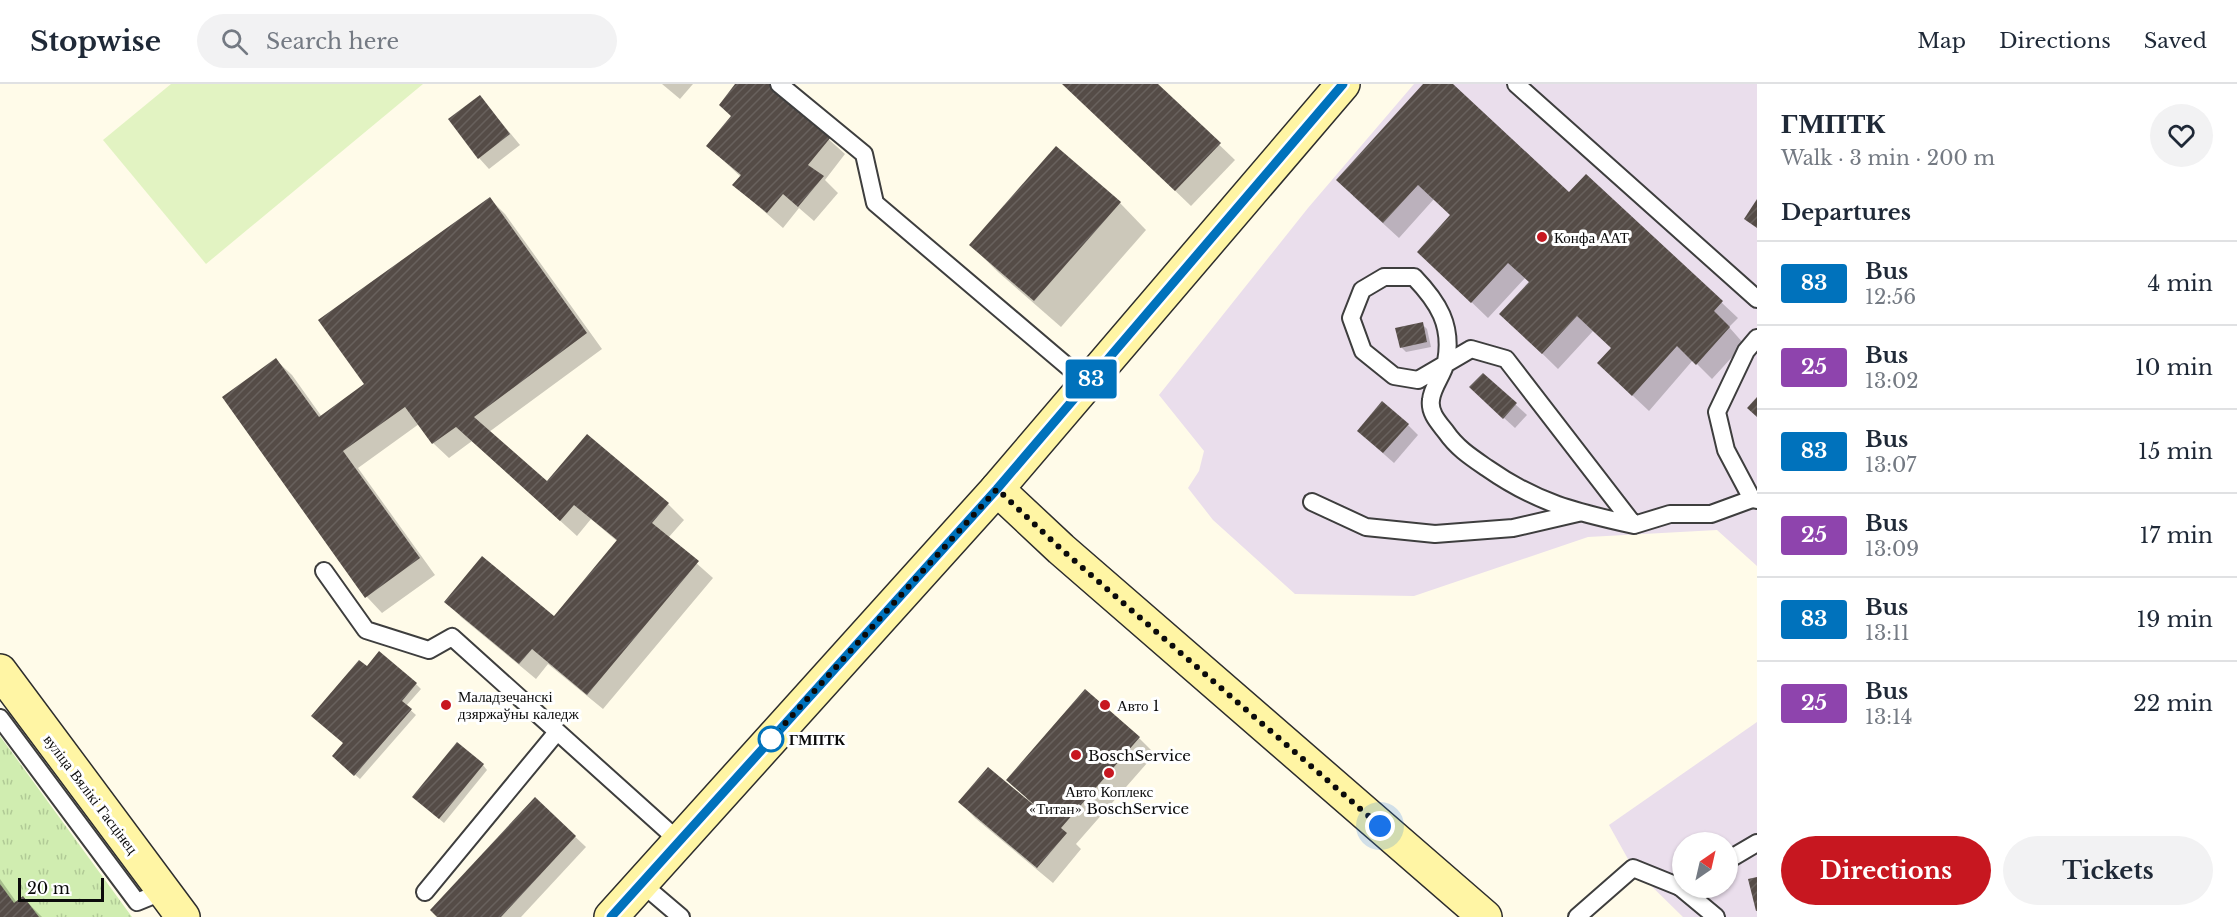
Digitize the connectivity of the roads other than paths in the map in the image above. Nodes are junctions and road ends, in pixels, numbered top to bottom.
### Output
1 (779, 84) edge
2 (1343, 84) edge
3 (1516, 84) edge
4 (1757, 299) edge
5 (1757, 338) edge
6 (1446, 362) junction
7 (1087, 383) junction
8 (997, 489) junction
9 (1755, 500) edge
10 (1312, 502) dead end
11 (1579, 513) junction
12 (1634, 525) junction
13 (324, 571) dead end
14 (0, 671) edge
15 (0, 717) edge
16 (557, 732) junction
17 (680, 842) junction
18 (1757, 843) edge
19 (1738, 854) edge
20 (641, 883) junction
21 (1672, 883) edge
22 (164, 891) junction
23 (425, 892) dead end
24 (1695, 898) edge
25 (183, 917) edge
26 (611, 917) edge
27 (681, 917) edge
28 (1485, 917) edge
29 (1577, 917) edge
30 (1716, 917) edge

1 - 7 lane
2 - 7 street
3 - 4 lane
5 - 9 lane
6 - 6 lane
6 - 11 lane
6 - 12 lane
7 - 8 street
8 - 17 street
8 - 28 street
9 - 12 lane
10 - 11 lane
11 - 12 lane
13 - 16 lane
14 - 22 street, вуліца Вялікі Гасцінец
15 - 22 lane
16 - 17 lane
16 - 23 lane
17 - 20 street
18 - 19 lane
20 - 26 street
20 - 27 lane
21 - 29 lane
22 - 25 street, вуліца Вялікі Гасцінец
24 - 30 lane

